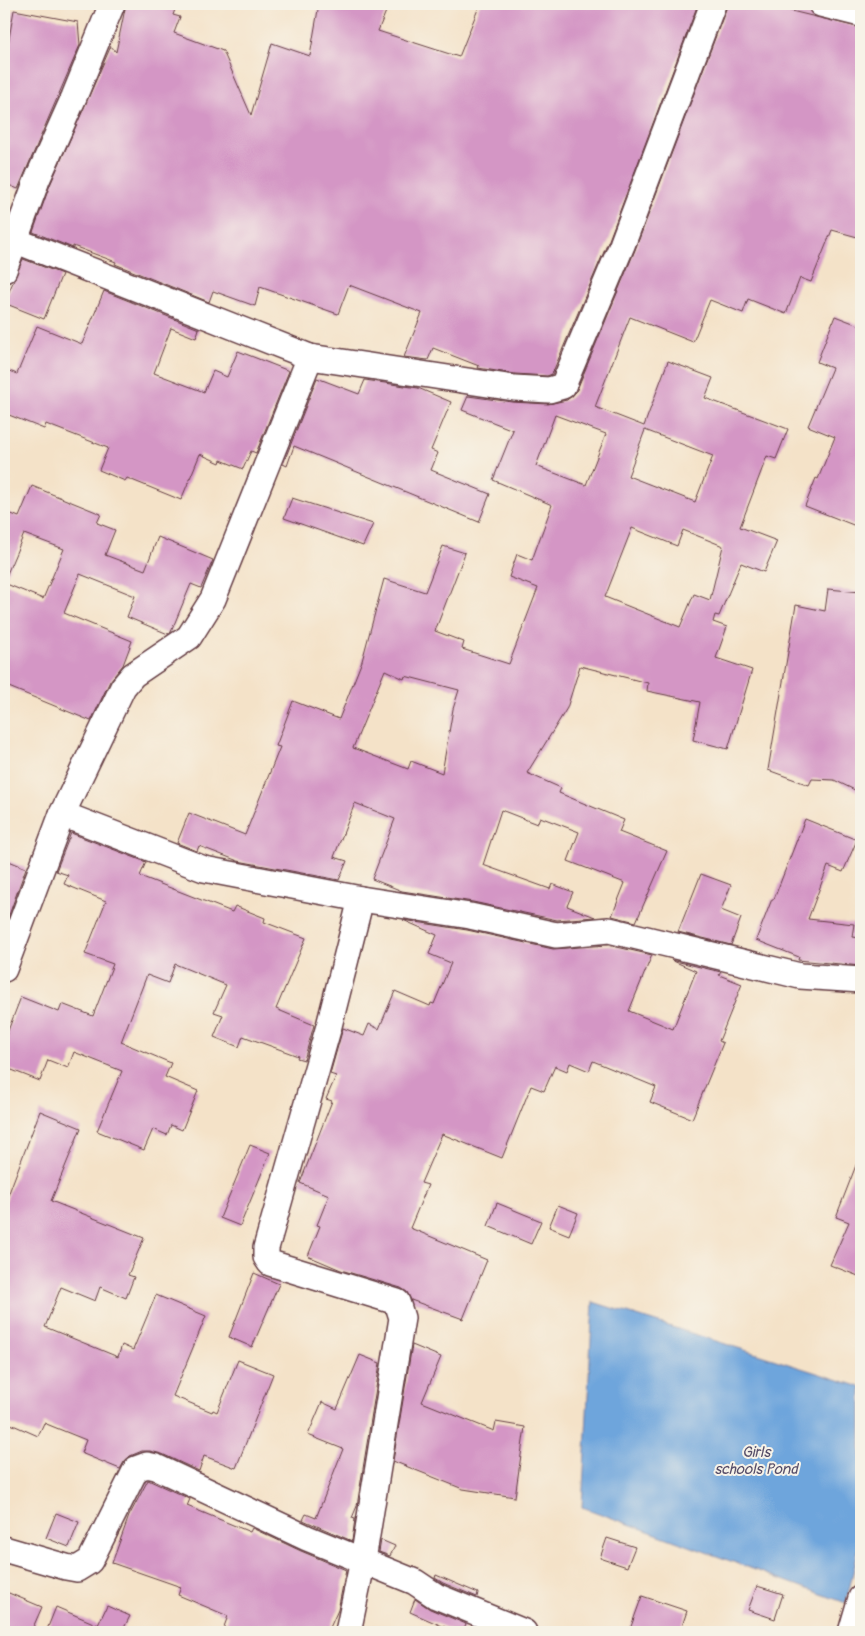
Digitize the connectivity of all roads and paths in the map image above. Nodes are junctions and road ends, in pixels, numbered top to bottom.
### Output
1 (112, 4) edge
2 (713, 4) edge
3 (820, 4) edge
4 (861, 14) edge
5 (14, 240) junction
6 (4, 270) edge
7 (310, 357) junction
8 (62, 814) junction
9 (361, 899) junction
10 (4, 970) edge
11 (861, 980) edge
12 (4, 1549) edge
13 (363, 1560) junction
14 (861, 1598) edge
15 (348, 1632) edge
16 (524, 1632) edge
17 (851, 1632) edge

1 - 5 street
2 - 7 street
3 - 4 street
5 - 6 street
5 - 7 street
7 - 8 street
8 - 9 street
8 - 10 street
9 - 11 street
9 - 13 street
12 - 13 street
13 - 15 street
13 - 16 street
14 - 17 street

